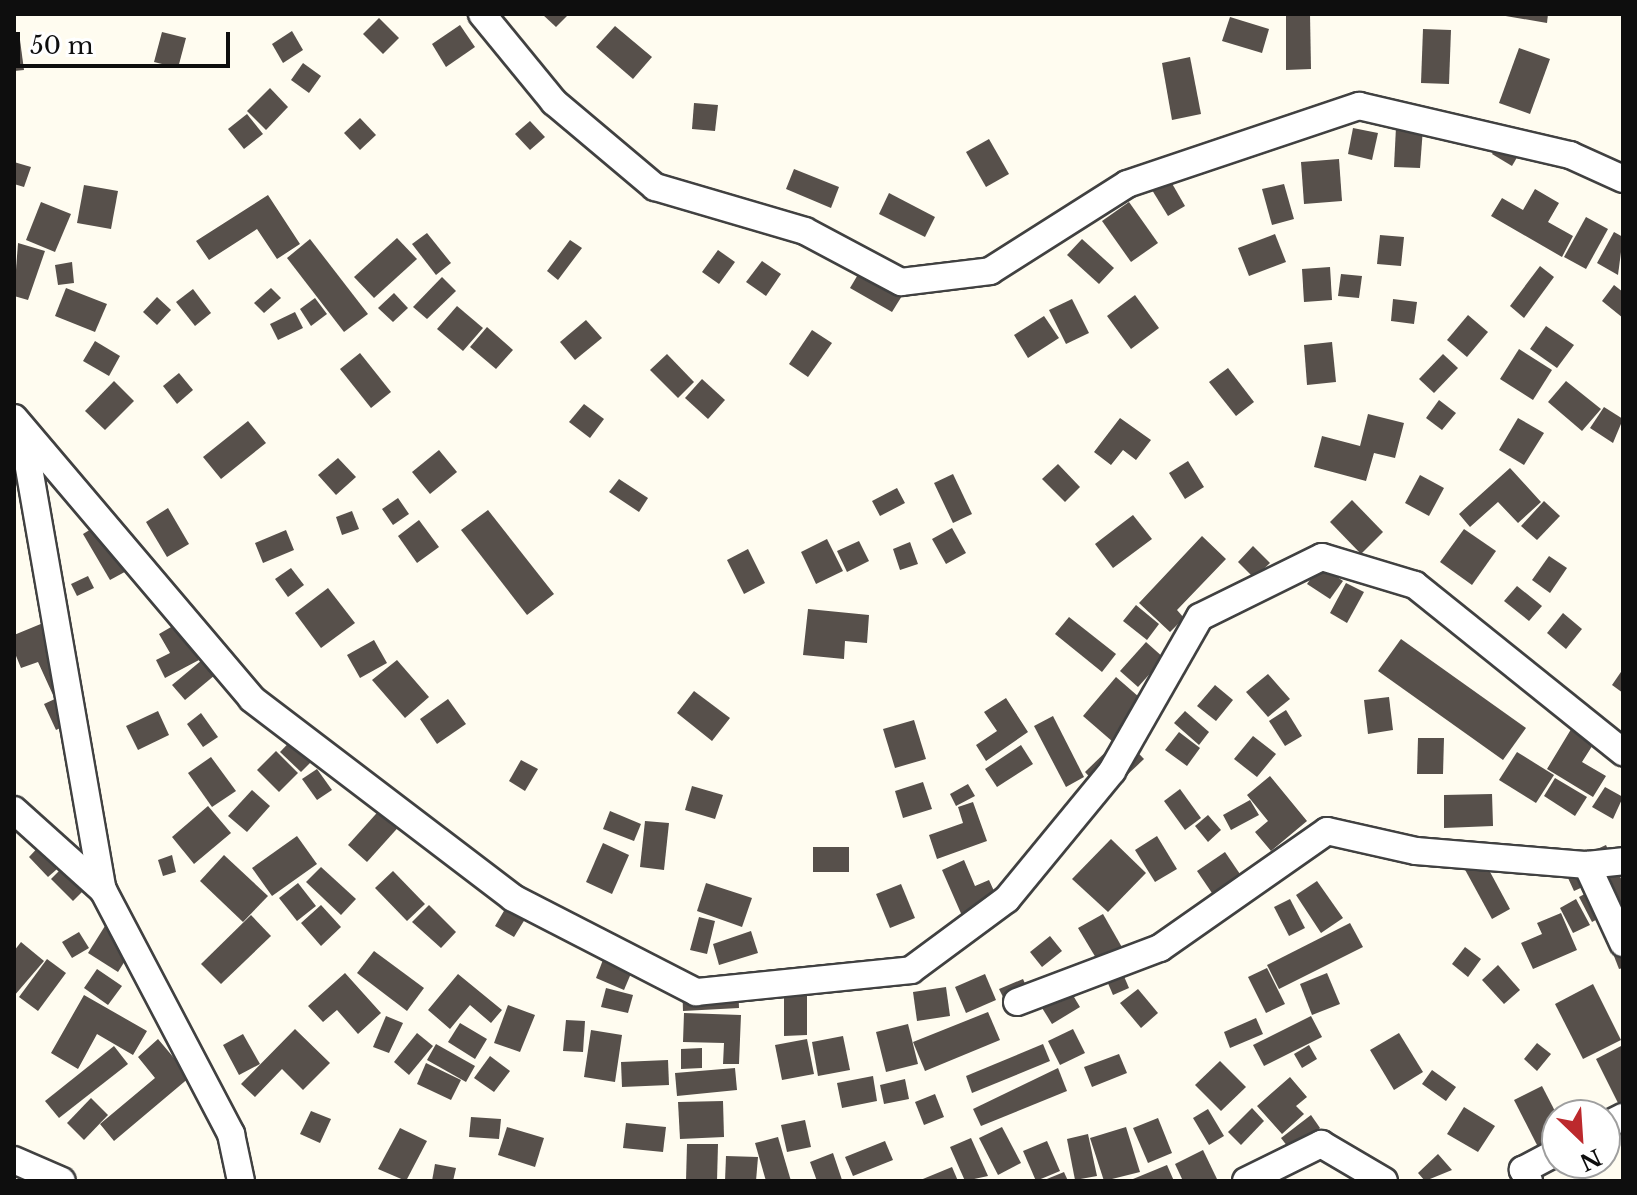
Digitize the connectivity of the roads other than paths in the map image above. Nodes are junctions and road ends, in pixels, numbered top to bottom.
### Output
1 (482, 14) edge
2 (1623, 179) edge
3 (18, 422) edge
4 (1623, 752) edge
5 (14, 810) edge
6 (1623, 861) edge
7 (1587, 865) junction
8 (103, 890) junction
9 (1623, 943) edge
10 (1017, 1002) dead end
11 (14, 1160) edge
12 (1541, 1160) edge
13 (62, 1181) edge
14 (241, 1181) edge
15 (1246, 1181) edge
16 (1384, 1181) edge
17 (1529, 1181) edge

1 - 2 street
3 - 4 street
3 - 8 street
5 - 8 street
6 - 7 street
7 - 9 street
7 - 10 street
8 - 14 street
11 - 13 street
12 - 17 street
15 - 16 street

